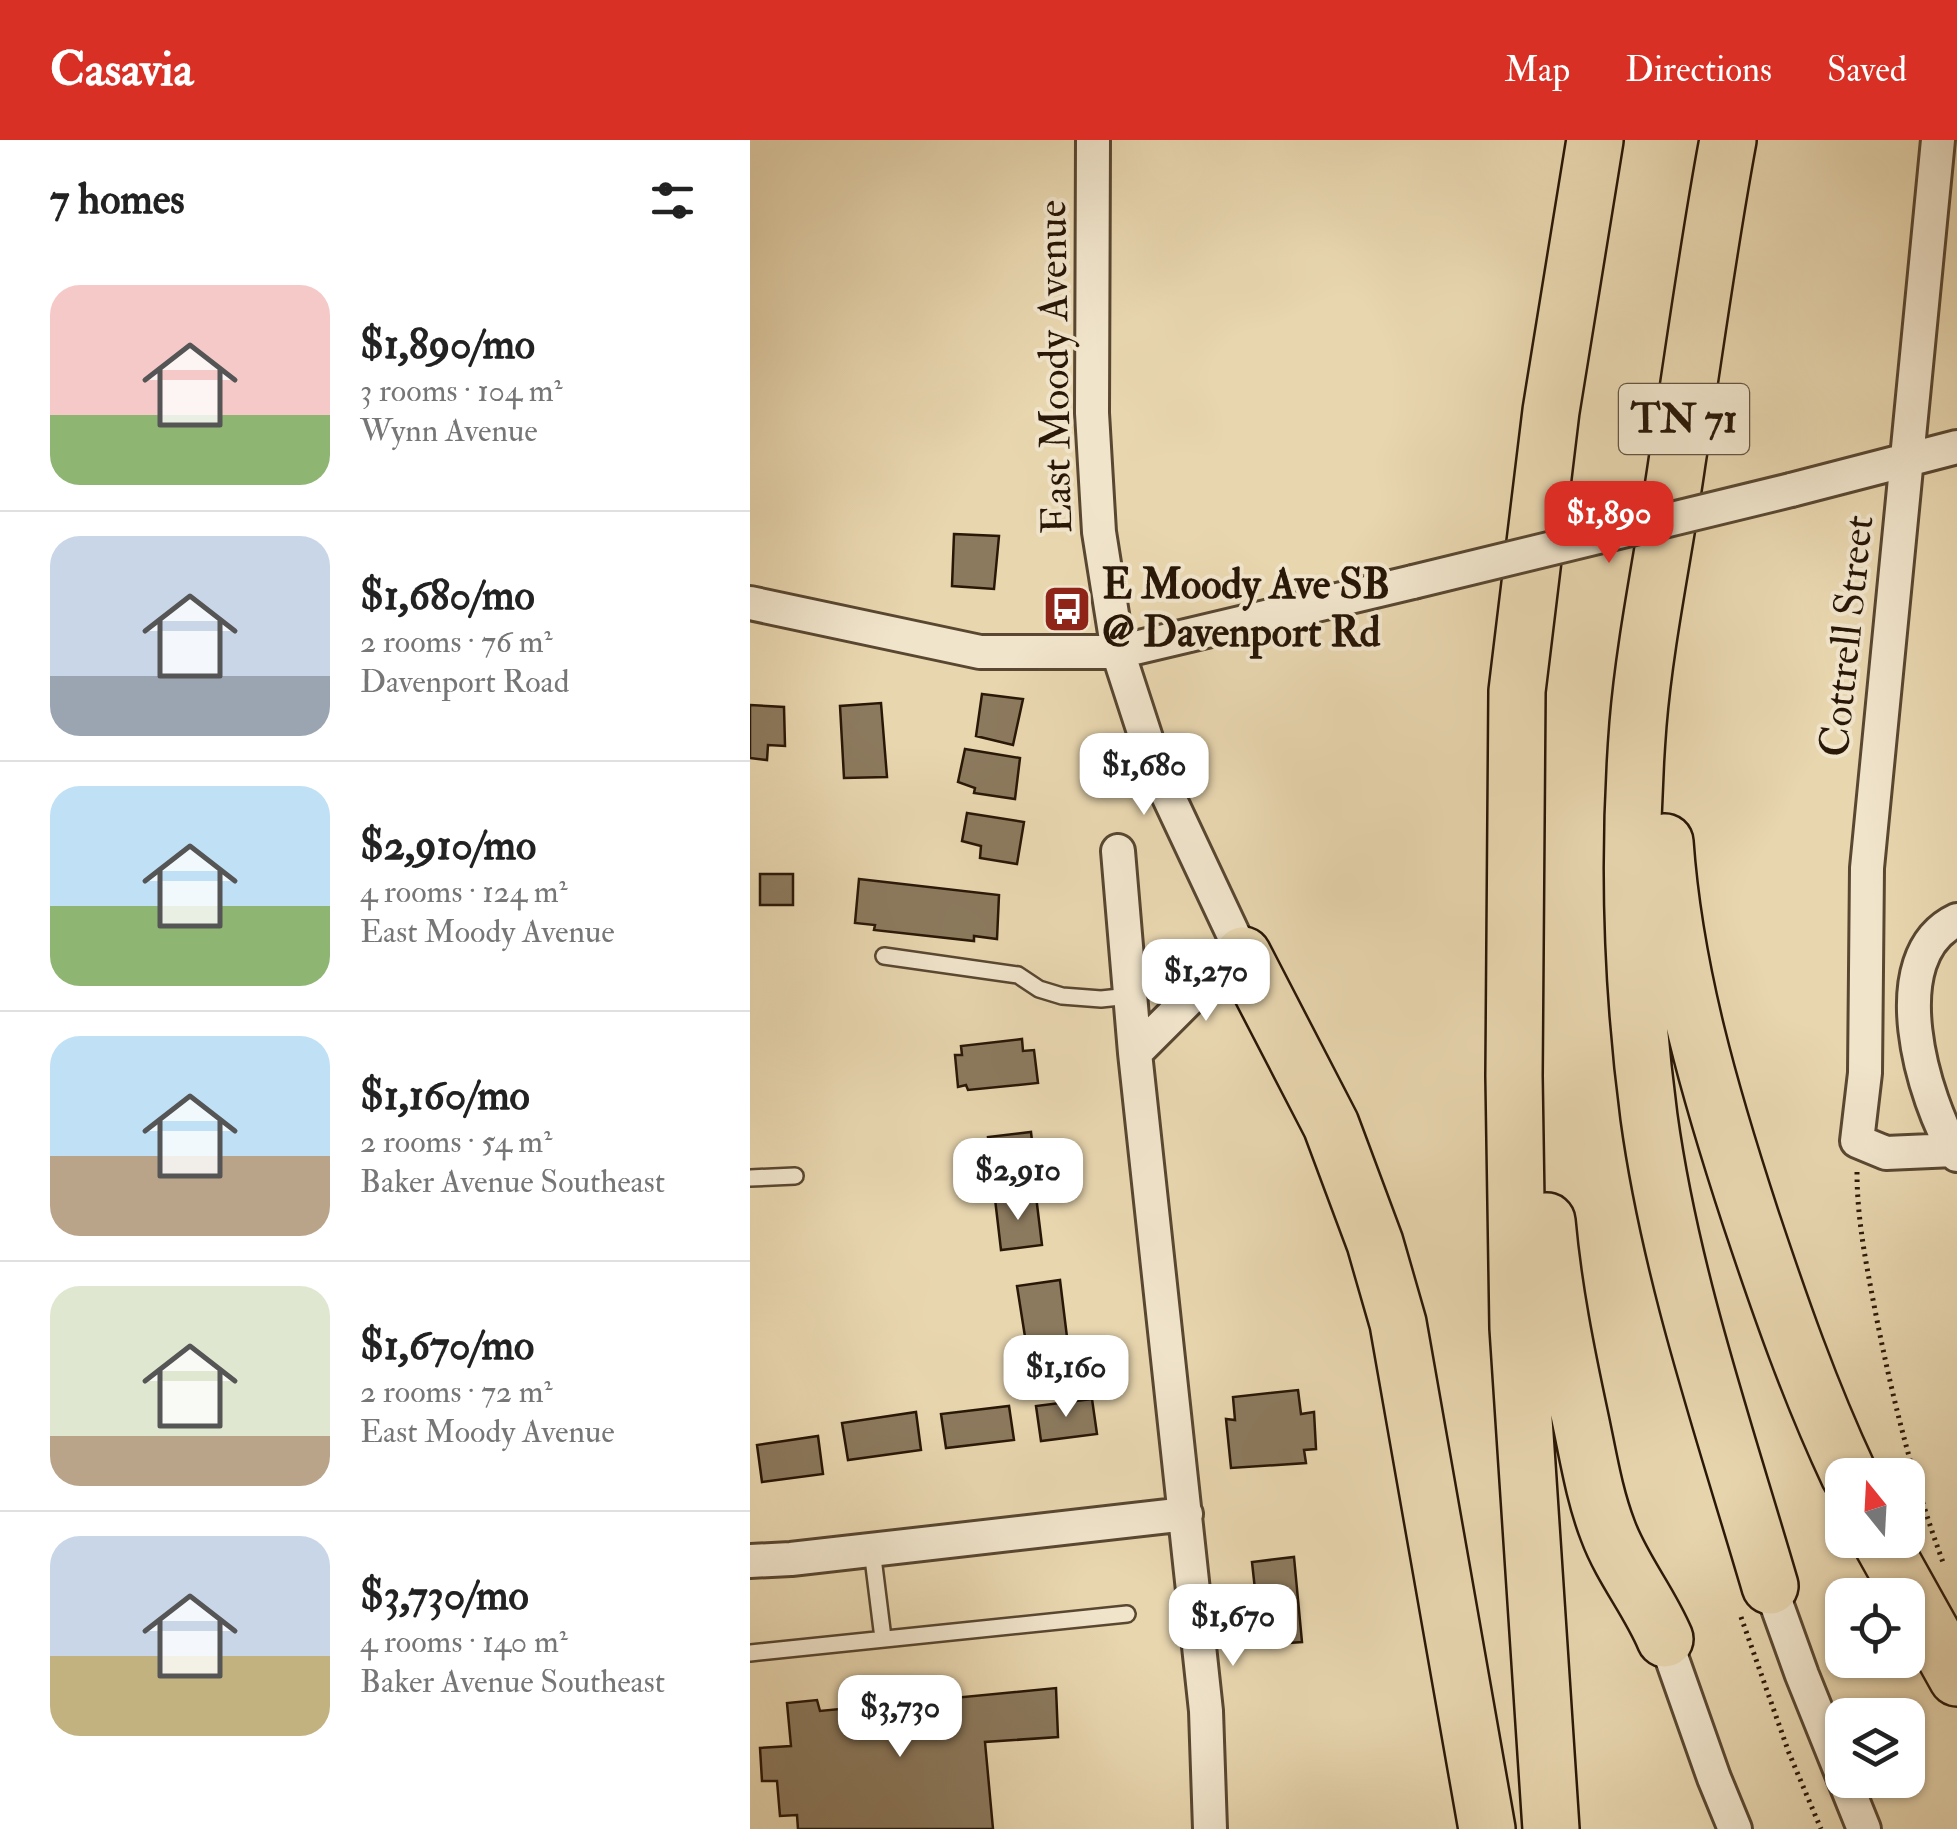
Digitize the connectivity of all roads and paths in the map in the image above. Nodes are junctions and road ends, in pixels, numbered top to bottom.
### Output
1 (1093, 140) edge
2 (1594, 140) edge
3 (1728, 140) edge
4 (1938, 140) edge
5 (1957, 447) edge
6 (1907, 460) junction
7 (1663, 559) junction
8 (750, 603) edge
9 (1118, 652) junction
10 (1515, 844) junction
11 (1118, 851) dead end
12 (1957, 920) edge
13 (1243, 955) junction
14 (884, 956) dead end
15 (1130, 996) junction
16 (1135, 1053) junction
17 (1856, 1140) junction
18 (1955, 1152) edge
19 (794, 1176) dead end
20 (750, 1178) edge
21 (1841, 1458) edge
22 (1186, 1514) junction
23 (872, 1550) junction
24 (1890, 1558) edge
25 (750, 1561) edge
26 (1950, 1581) dead end
27 (1754, 1594) junction
28 (1127, 1614) dead end
29 (883, 1638) junction
30 (1665, 1639) joint
31 (750, 1653) edge
32 (1957, 1678) edge
33 (1210, 1829) edge
34 (1487, 1829) edge
35 (1552, 1829) edge
36 (1735, 1829) edge
37 (1822, 1829) edge
38 (1864, 1829) edge

1 - 9 street, East Moody Avenue
2 - 10 highway, TN 71
3 - 7 highway, TN 71
4 - 6 street, Cottrell Street
5 - 6 street
6 - 9 street, bridge
6 - 17 street, Cottrell Street
7 - 21 highway
7 - 27 highway
8 - 9 street
9 - 13 street, East Moody Avenue
10 - 30 highway
10 - 35 highway
11 - 15 street
12 - 18 street
13 - 16 street
13 - 34 highway
14 - 15 lane
15 - 16 street
16 - 22 street
17 - 18 street
17 - 26 path
19 - 20 lane
22 - 23 street
22 - 33 street
23 - 25 street
23 - 29 lane
24 - 32 highway
27 - 37 path
27 - 38 street
28 - 29 lane
29 - 31 lane
30 - 36 street

